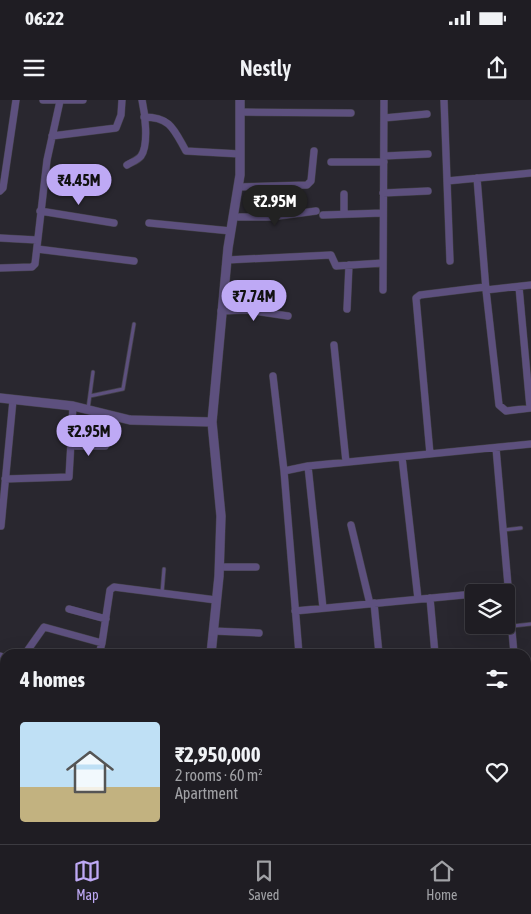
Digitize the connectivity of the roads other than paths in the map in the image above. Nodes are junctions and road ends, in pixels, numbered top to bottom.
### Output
1 (16, 100) edge
2 (42, 100) edge
3 (84, 100) edge
4 (122, 100) edge
5 (142, 100) edge
6 (240, 100) edge
7 (384, 100) edge
8 (444, 100) edge
9 (60, 101) junction
10 (240, 112) junction
11 (351, 113) dead end
12 (427, 114) dead end
13 (144, 118) junction
14 (384, 118) junction
15 (52, 136) junction
16 (314, 151) dead end
17 (240, 154) junction
18 (428, 154) dead end
19 (384, 159) junction
20 (331, 162) dead end
21 (127, 165) dead end
22 (531, 174) edge
23 (476, 178) junction
24 (447, 181) junction
25 (238, 187) junction
26 (0, 191) edge
27 (428, 191) dead end
28 (383, 193) junction
29 (344, 194) dead end
30 (40, 211) junction
31 (316, 211) dead end
32 (344, 213) junction
33 (383, 213) junction
34 (323, 215) dead end
35 (233, 217) junction
36 (114, 223) dead end
37 (149, 223) dead end
38 (231, 231) junction
39 (0, 238) edge
40 (37, 240) junction
41 (37, 249) junction
42 (227, 260) junction
43 (134, 261) dead end
44 (450, 261) dead end
45 (383, 263) junction
46 (349, 265) junction
47 (0, 268) edge
48 (531, 286) edge
49 (519, 287) junction
50 (486, 289) junction
51 (383, 290) dead end
52 (347, 309) dead end
53 (221, 311) junction
54 (288, 316) dead end
55 (134, 324) dead end
56 (334, 345) dead end
57 (93, 372) dead end
58 (273, 376) dead end
59 (90, 396) junction
60 (0, 398) edge
61 (13, 400) junction
62 (73, 406) junction
63 (531, 408) edge
64 (88, 410) junction
65 (212, 422) junction
66 (531, 444) edge
67 (72, 446) junction
68 (105, 446) dead end
69 (496, 448) junction
70 (430, 454) junction
71 (402, 457) junction
72 (346, 462) junction
73 (3, 465) edge
74 (308, 466) junction
75 (284, 471) junction
76 (5, 479) junction
77 (351, 525) dead end
78 (1, 526) edge
79 (521, 528) dead end
80 (504, 530) junction
81 (219, 567) junction
82 (256, 567) dead end
83 (164, 569) dead end
84 (509, 584) edge
85 (162, 593) junction
86 (465, 595) edge
87 (430, 598) junction
88 (418, 599) junction
89 (216, 600) junction
90 (372, 604) junction
91 (323, 608) junction
92 (69, 609) dead end
93 (295, 611) junction
94 (106, 619) junction
95 (531, 624) edge
96 (515, 626) edge
97 (213, 631) junction
98 (259, 633) dead end
99 (513, 634) edge
100 (102, 643) junction
101 (29, 649) edge
102 (100, 649) edge
103 (211, 649) edge
104 (299, 649) edge
105 (378, 649) edge
106 (435, 649) edge
107 (514, 649) edge

1 - 26 street
2 - 9 street
3 - 9 street
4 - 15 street
5 - 13 street
6 - 10 street
7 - 14 street
8 - 24 street
9 - 15 street
10 - 11 street
10 - 17 street
12 - 14 street
13 - 17 street
13 - 21 street
14 - 19 street
15 - 30 street
16 - 25 street
17 - 25 street
18 - 19 street
19 - 20 street
19 - 28 street
22 - 23 street
23 - 24 street
23 - 50 street
24 - 44 street
25 - 35 street
27 - 28 street
28 - 33 street
29 - 32 street
30 - 36 street
30 - 40 street
31 - 35 street
32 - 33 street
32 - 34 street
33 - 45 street
35 - 38 street
37 - 38 street
38 - 42 street
39 - 40 street
40 - 41 street
41 - 43 street
41 - 47 street
42 - 46 street
42 - 53 street
45 - 46 street
45 - 51 street
46 - 52 street
48 - 49 street
49 - 50 street
49 - 63 street
50 - 63 street
50 - 70 street
53 - 54 street
53 - 65 street
55 - 59 lane
56 - 72 street
57 - 59 lane
58 - 75 street
59 - 64 lane
60 - 61 street
61 - 62 street
61 - 73 street
62 - 64 street
62 - 67 street
64 - 65 street
65 - 81 street
66 - 69 street
67 - 68 street
67 - 76 street
69 - 70 street
69 - 80 street
70 - 71 street
71 - 72 street
71 - 88 street
72 - 74 street
73 - 76 street
74 - 75 street
74 - 91 street
75 - 93 street
76 - 78 street
77 - 90 street
79 - 80 lane
80 - 84 street
81 - 82 street
81 - 89 street
83 - 85 lane
85 - 89 street
85 - 94 street
86 - 87 street
87 - 88 street
87 - 106 street
88 - 90 street
89 - 97 street
90 - 91 street
90 - 105 street
91 - 93 street
92 - 94 street
93 - 104 street
94 - 100 street
95 - 96 lane
97 - 98 street
97 - 103 street
99 - 107 street
100 - 101 street
100 - 102 street

